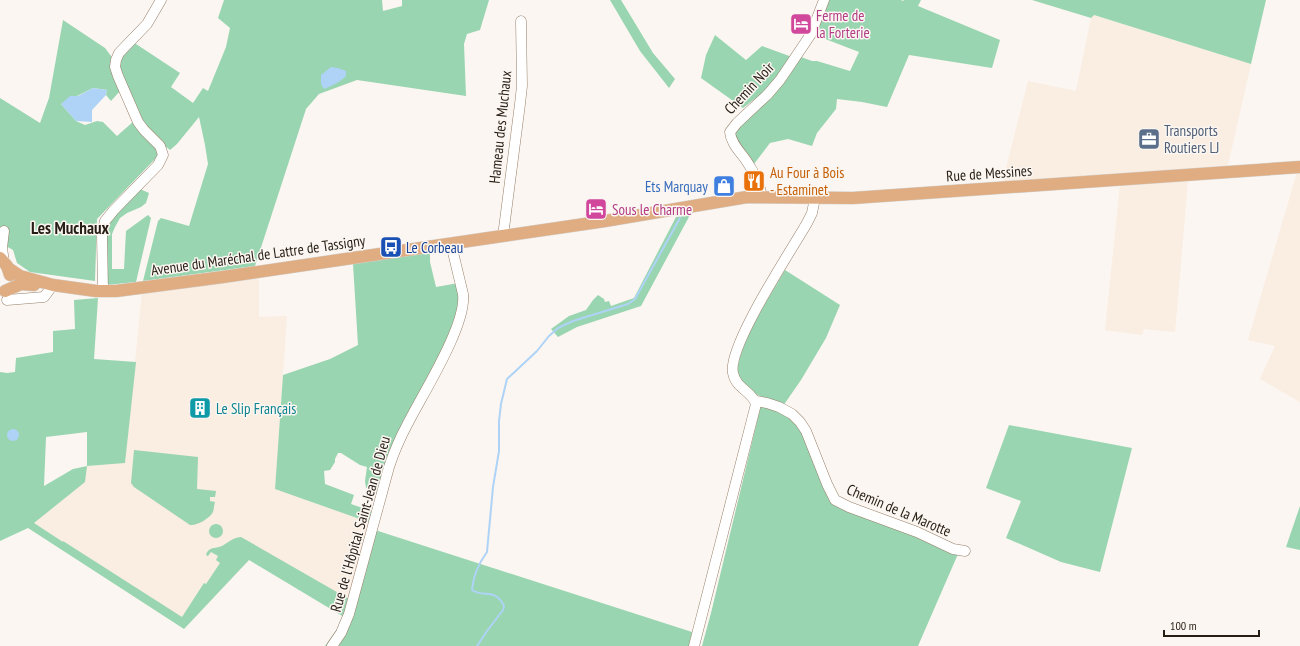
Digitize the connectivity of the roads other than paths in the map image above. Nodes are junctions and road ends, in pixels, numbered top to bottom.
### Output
1 (161, 0) edge
2 (824, 0) edge
3 (521, 21) dead end
4 (1300, 167) edge
5 (762, 197) junction
6 (816, 198) junction
7 (682, 209) joint
8 (503, 236) junction
9 (0, 240) edge
10 (451, 244) junction
11 (4, 263) edge
12 (53, 285) junction
13 (103, 291) junction
14 (4, 296) edge
15 (756, 401) junction
16 (965, 551) dead end
17 (332, 646) edge
18 (694, 646) edge

1 - 13 street
2 - 5 street, Chemin Noir
3 - 8 street, Hameau des Muchaux
4 - 6 main road, Rue de Messines
5 - 6 main road, Rue de Messines
5 - 7 main road, Rue de Messines
6 - 15 street, Chemin de la Marotte
7 - 8 main road, Avenue du Maréchal de Lattre de Tassigny
8 - 10 main road, Avenue du Maréchal de Lattre de Tassigny
9 - 11 street
10 - 13 main road, Avenue du Maréchal de Lattre de Tassigny
10 - 17 street, Rue de l'Hôpital Saint-Jean de Dieu
11 - 12 main road, Avenue du Maréchal de Lattre de Tassigny
11 - 14 main road, Avenue du Maréchal de Lattre de Tassigny
12 - 13 main road, Avenue du Maréchal de Lattre de Tassigny
12 - 14 main road, Avenue du Maréchal de Lattre de Tassigny
15 - 16 street, Chemin de la Marotte
15 - 18 street

